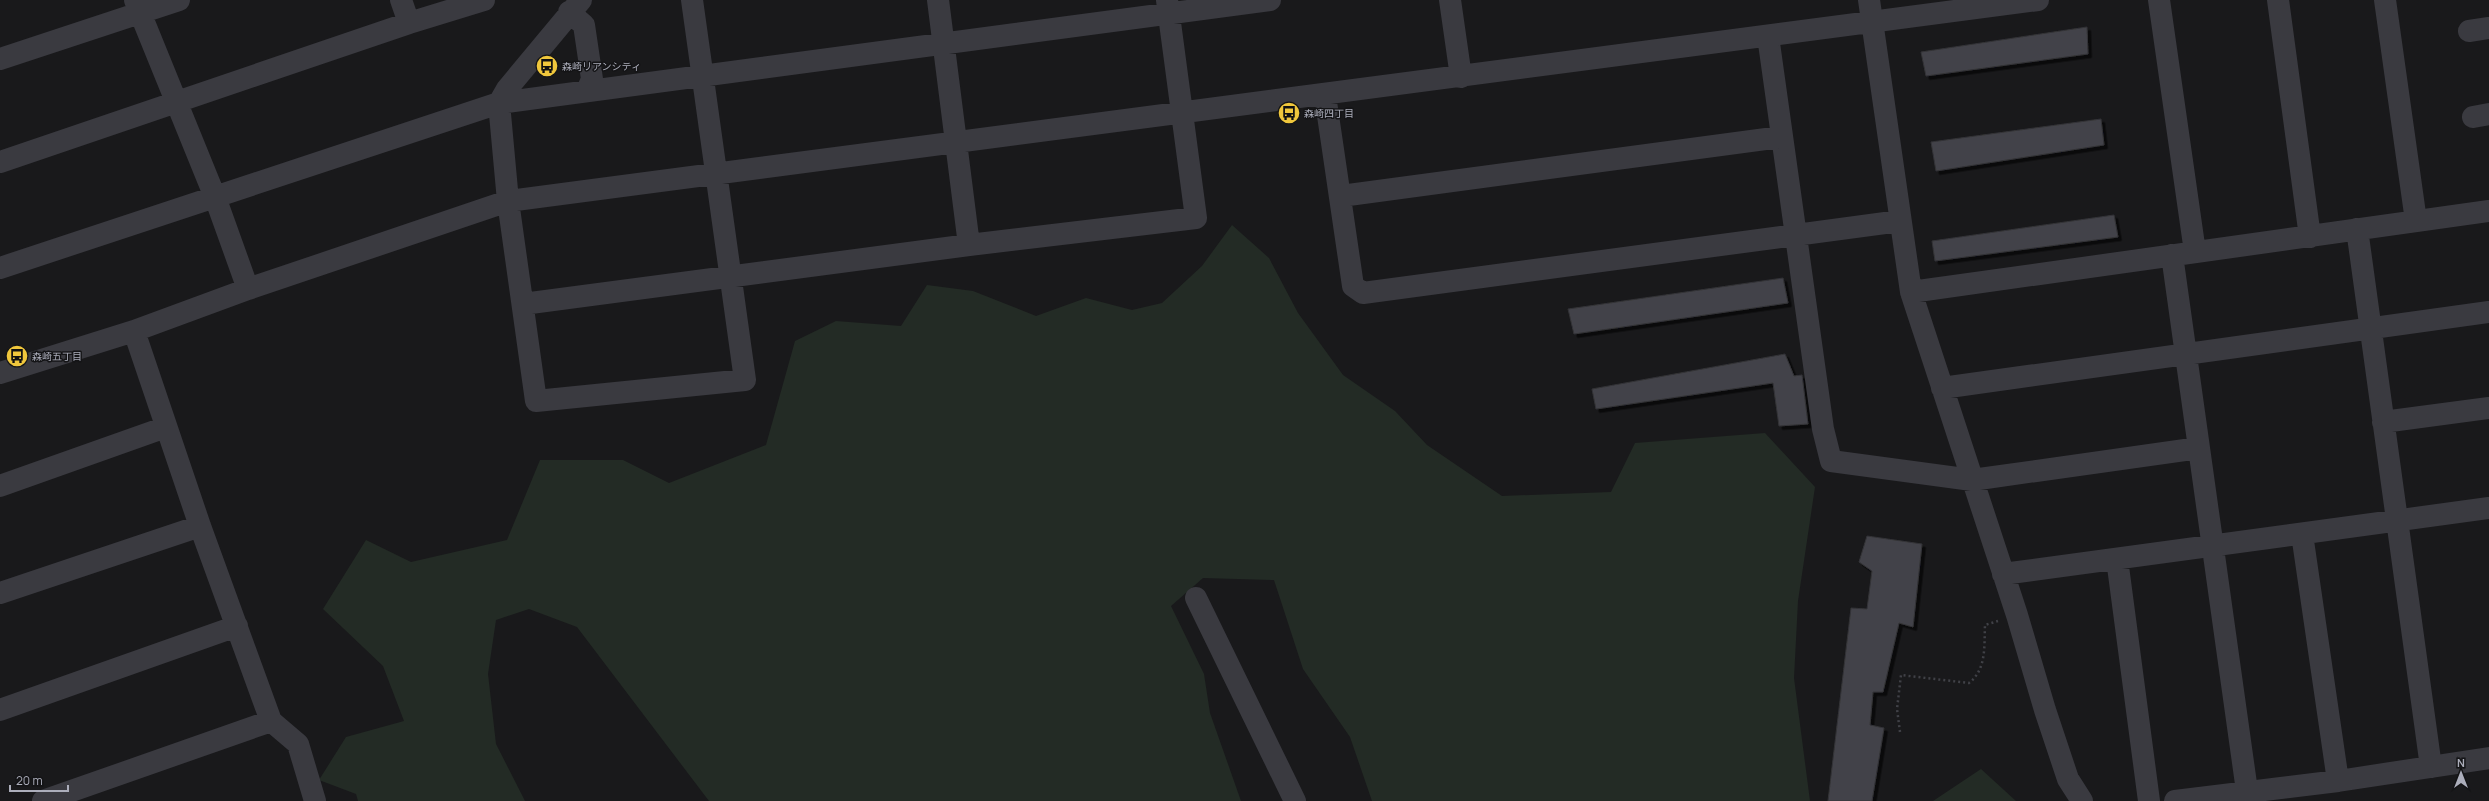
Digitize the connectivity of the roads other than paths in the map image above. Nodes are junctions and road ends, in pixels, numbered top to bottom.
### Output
1 (179, 0) edge
2 (401, 0) edge
3 (484, 0) edge
4 (692, 0) edge
5 (938, 0) edge
6 (1270, 0) edge
7 (1450, 0) edge
8 (1869, 0) edge
9 (2038, 0) edge
10 (2159, 0) edge
11 (2278, 0) edge
12 (2385, 0) edge
13 (137, 6) edge
14 (575, 6) edge
15 (1168, 7) edge
16 (1872, 22) junction
17 (409, 23) junction
18 (1768, 36) junction
19 (944, 43) junction
20 (0, 59) edge
21 (703, 76) junction
22 (1461, 77) junction
23 (587, 91) junction
24 (1325, 96) junction
25 (176, 102) junction
26 (499, 103) junction
27 (1182, 113) junction
28 (1781, 137) junction
29 (956, 142) junction
30 (0, 162) edge
31 (716, 174) junction
32 (1341, 196) junction
33 (215, 197) junction
34 (508, 201) junction
35 (2489, 211) edge
36 (1900, 221) junction
37 (2416, 221) junction
38 (2357, 229) junction
39 (2310, 236) junction
40 (1794, 237) junction
41 (969, 245) junction
42 (2195, 252) junction
43 (2172, 255) junction
44 (0, 268) edge
45 (731, 276) junction
46 (248, 289) junction
47 (1911, 292) junction
48 (523, 304) junction
49 (2489, 312) edge
50 (2370, 328) junction
51 (134, 331) junction
52 (2186, 354) junction
53 (0, 373) edge
54 (1942, 388) junction
55 (2489, 408) edge
56 (2383, 422) junction
57 (166, 427) junction
58 (2199, 448) junction
59 (1972, 480) junction
60 (0, 486) edge
61 (2489, 508) edge
62 (2397, 520) junction
63 (200, 526) junction
64 (2302, 534) junction
65 (2212, 546) junction
66 (2117, 559) junction
67 (2003, 574) junction
68 (0, 593) edge
69 (1196, 598) dead end
70 (237, 626) junction
71 (0, 710) edge
72 (271, 721) junction
73 (2489, 758) edge
74 (2431, 767) junction
75 (2338, 780) junction
76 (2247, 792) junction
77 (43, 801) edge
78 (315, 801) edge
79 (1295, 801) edge
80 (2082, 801) edge
81 (2149, 801) edge
82 (2175, 801) edge

1 - 13 street
2 - 17 street
3 - 17 street
4 - 21 street
5 - 19 street
6 - 15 street
7 - 22 street
8 - 16 street
9 - 16 street
10 - 42 street
11 - 39 street
12 - 37 street
13 - 20 street
13 - 25 street
14 - 23 street
14 - 26 street
15 - 19 street
15 - 27 street
16 - 18 street
16 - 36 street
17 - 25 street
18 - 22 street
18 - 28 street
19 - 21 street
19 - 29 street
21 - 23 street
21 - 31 street
22 - 24 street
23 - 26 street
24 - 27 street
24 - 32 street
25 - 30 street
25 - 33 street
26 - 33 street
26 - 34 street
27 - 29 street
27 - 41 street
28 - 32 street
28 - 40 street
29 - 31 street
29 - 41 street
31 - 34 street
31 - 45 street
32 - 40 street
33 - 44 street
33 - 46 street
34 - 46 street
34 - 48 street
35 - 37 street
36 - 40 street
36 - 47 street
37 - 38 street
38 - 39 street
38 - 50 street
39 - 42 street
40 - 59 street
41 - 45 street
42 - 43 street
43 - 47 street
43 - 52 street
45 - 48 street
45 - 48 street
46 - 51 street
47 - 54 street
49 - 50 street
50 - 52 street
50 - 56 street
51 - 53 street
51 - 57 street
52 - 54 street
52 - 58 street
54 - 59 street
55 - 56 street
56 - 62 street
57 - 60 street
57 - 63 street
58 - 59 street
58 - 65 street
59 - 67 street
61 - 62 street
62 - 64 street
62 - 74 street
63 - 68 street
63 - 70 street
64 - 65 street
64 - 75 street
65 - 66 street
65 - 76 street
66 - 67 street
66 - 81 street
67 - 80 street
69 - 79 street
70 - 71 street
70 - 72 street
72 - 77 street
72 - 78 street
73 - 74 street
74 - 75 street
75 - 76 street
76 - 82 street

